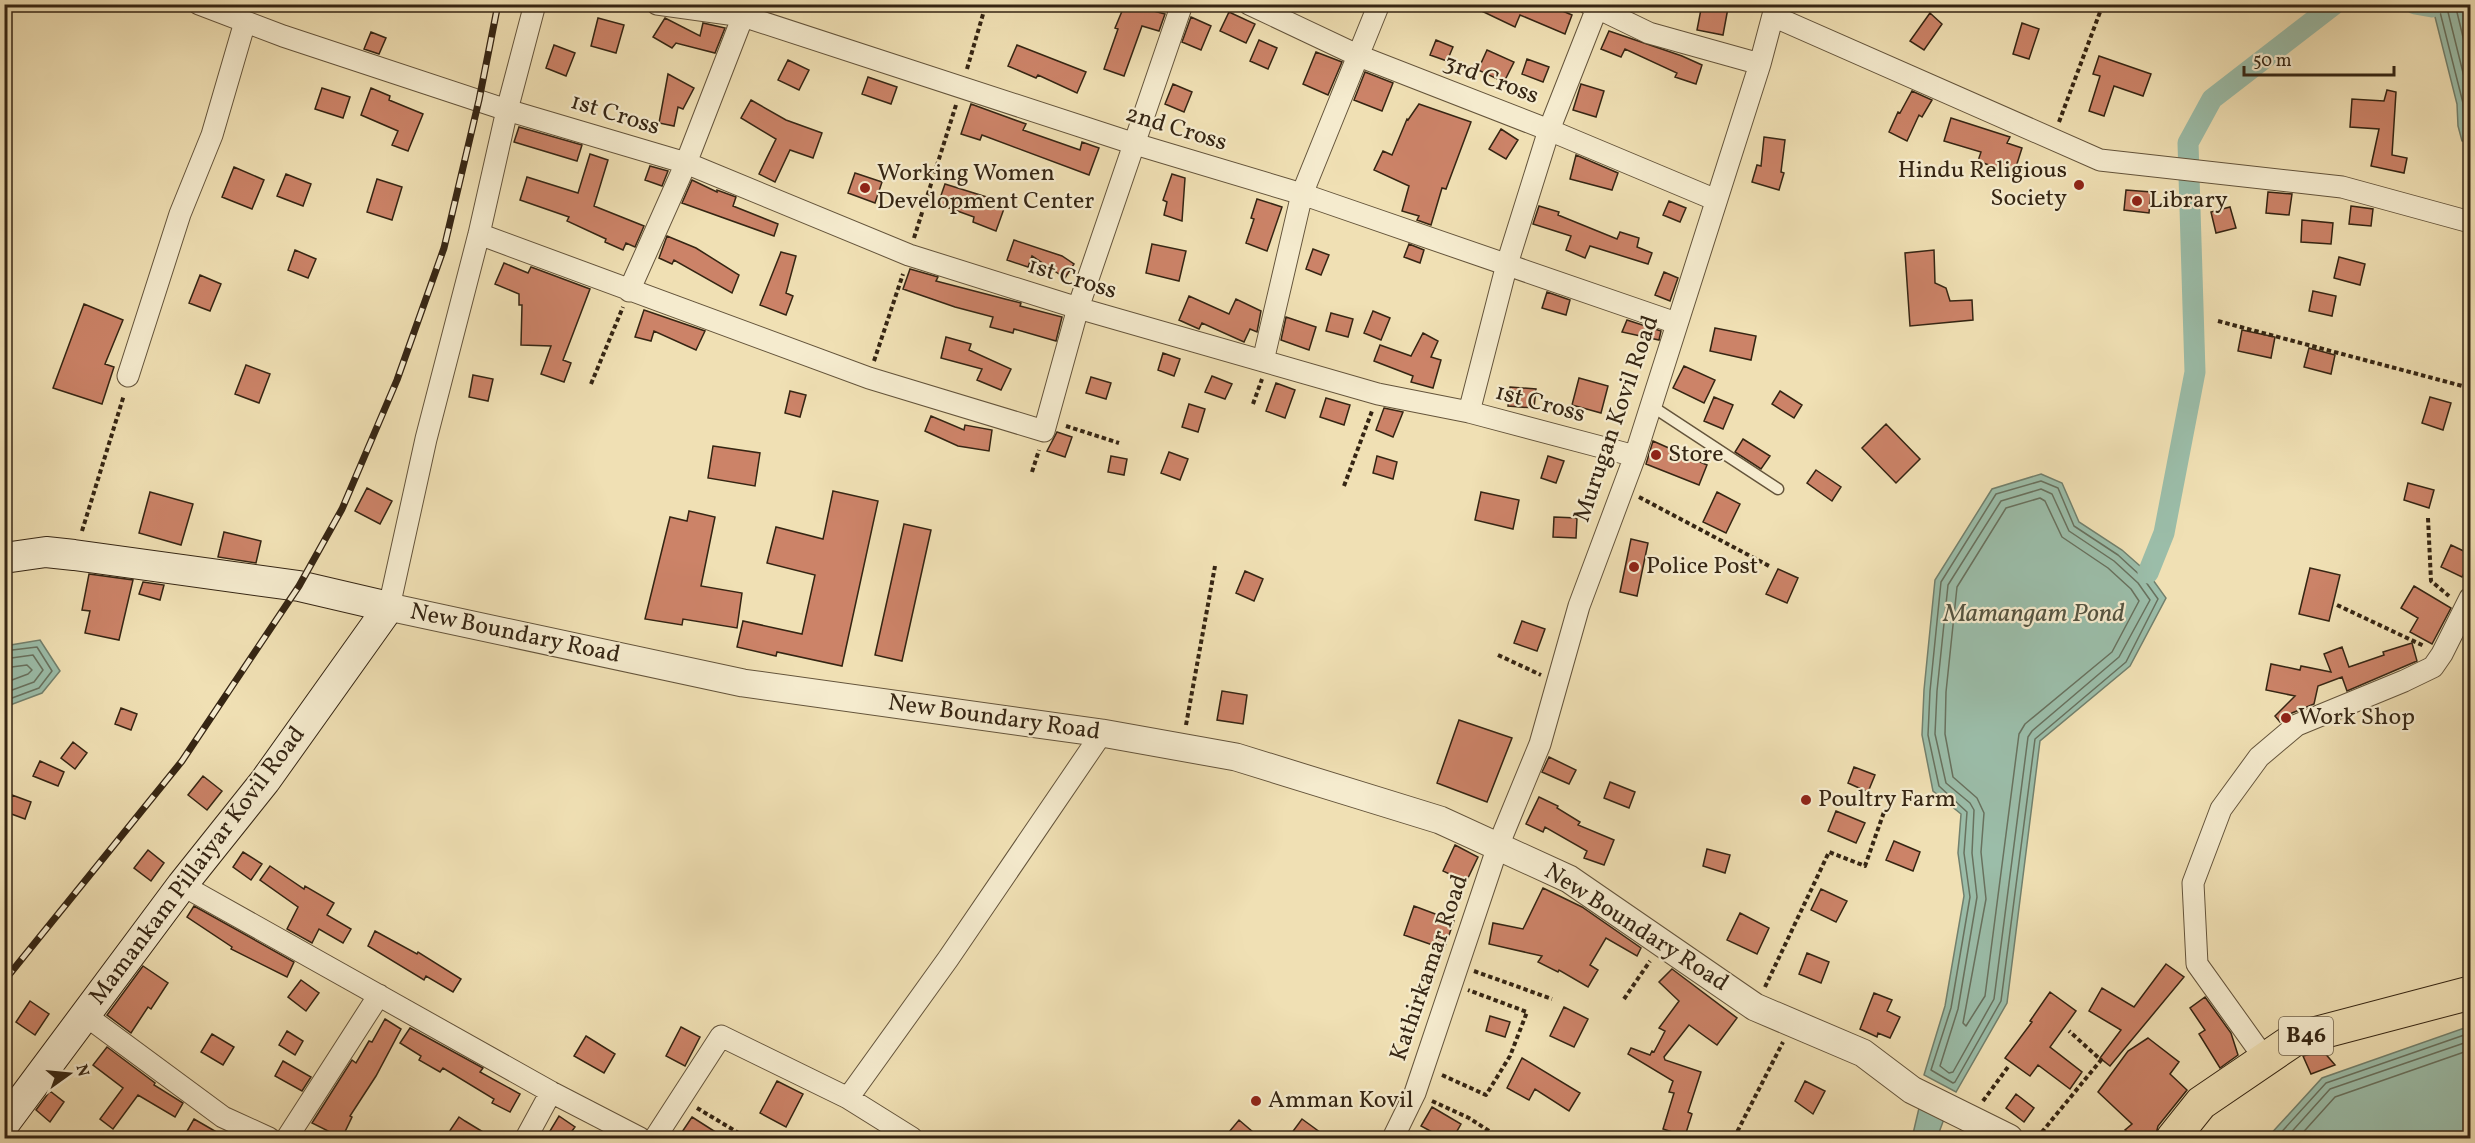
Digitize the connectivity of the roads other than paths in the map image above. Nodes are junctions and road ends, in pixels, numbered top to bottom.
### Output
1 (199, 4) edge
2 (536, 4) edge
3 (657, 4) edge
4 (1182, 4) edge
5 (1249, 4) edge
6 (1379, 4) edge
7 (1593, 6) edge
8 (1774, 10) edge
9 (743, 16) junction
10 (245, 22) junction
11 (1359, 56) junction
12 (1760, 64) junction
13 (507, 110) junction
14 (1549, 130) junction
15 (1135, 144) junction
16 (686, 163) junction
17 (1302, 194) junction
18 (1716, 200) junction
19 (2470, 222) edge
20 (479, 234) junction
21 (1507, 264) junction
22 (629, 291) junction
23 (1078, 308) junction
24 (1676, 323) junction
25 (1263, 361) junction
26 (127, 381) road end
27 (1650, 405) junction
28 (1469, 412) junction
29 (1635, 456) junction
30 (1778, 489) dead end
31 (4, 558) edge
32 (2464, 601) edge
33 (389, 607) junction
34 (1102, 733) junction
35 (1498, 846) junction
36 (182, 885) junction
37 (2470, 993) edge
38 (379, 995) junction
39 (86, 1015) junction
40 (2265, 1059) junction
41 (551, 1092) junction
42 (848, 1098) junction
43 (4, 1124) edge
44 (269, 1138) edge
45 (287, 1138) edge
46 (526, 1138) edge
47 (640, 1138) edge
48 (655, 1138) edge
49 (912, 1138) edge
50 (1393, 1138) edge
51 (2009, 1138) edge
52 (2174, 1138) edge

1 - 10 street, 1st Cross
2 - 13 street
3 - 9 street, 2nd Cross
4 - 15 street
5 - 11 street, 3rd Cross
6 - 11 street
7 - 12 street
7 - 14 street
8 - 12 street, Murugan Kovil Road
8 - 19 street
9 - 15 street, 2nd Cross
9 - 16 street
10 - 13 street, 1st Cross
10 - 26 street
11 - 14 street, 3rd Cross
11 - 17 street
12 - 18 street, Murugan Kovil Road
13 - 16 street, 1st Cross
13 - 20 street
14 - 18 street, 3rd Cross
14 - 21 street
15 - 17 street, 2nd Cross
15 - 23 street
16 - 22 street
16 - 23 street, 1st Cross
17 - 21 street, 2nd Cross
17 - 25 street
18 - 24 street, Murugan Kovil Road
20 - 22 street
20 - 33 street
21 - 24 street, 2nd Cross
21 - 28 street
22 - 23 street
23 - 25 street, 1st Cross
24 - 27 street, Murugan Kovil Road
25 - 28 street, 1st Cross
27 - 29 street, Murugan Kovil Road
27 - 30 lane
28 - 29 street, 1st Cross
29 - 35 street, Murugan Kovil Road
31 - 33 main road, New Boundary Road
32 - 40 street
33 - 34 street, New Boundary Road
33 - 36 main road, Mamankam Pillaiyar Kovil Road
34 - 35 street, New Boundary Road
34 - 42 street
35 - 50 street, Kathirkamar Road
35 - 51 street, New Boundary Road
36 - 38 street
36 - 39 main road, Mamankam Pillaiyar Kovil Road
37 - 40 main road, B46
38 - 41 street
38 - 45 street
39 - 43 main road, Mamankam Pillaiyar Kovil Road
39 - 44 street
40 - 52 main road, B46
41 - 46 street
41 - 47 street
42 - 48 street
42 - 49 street

